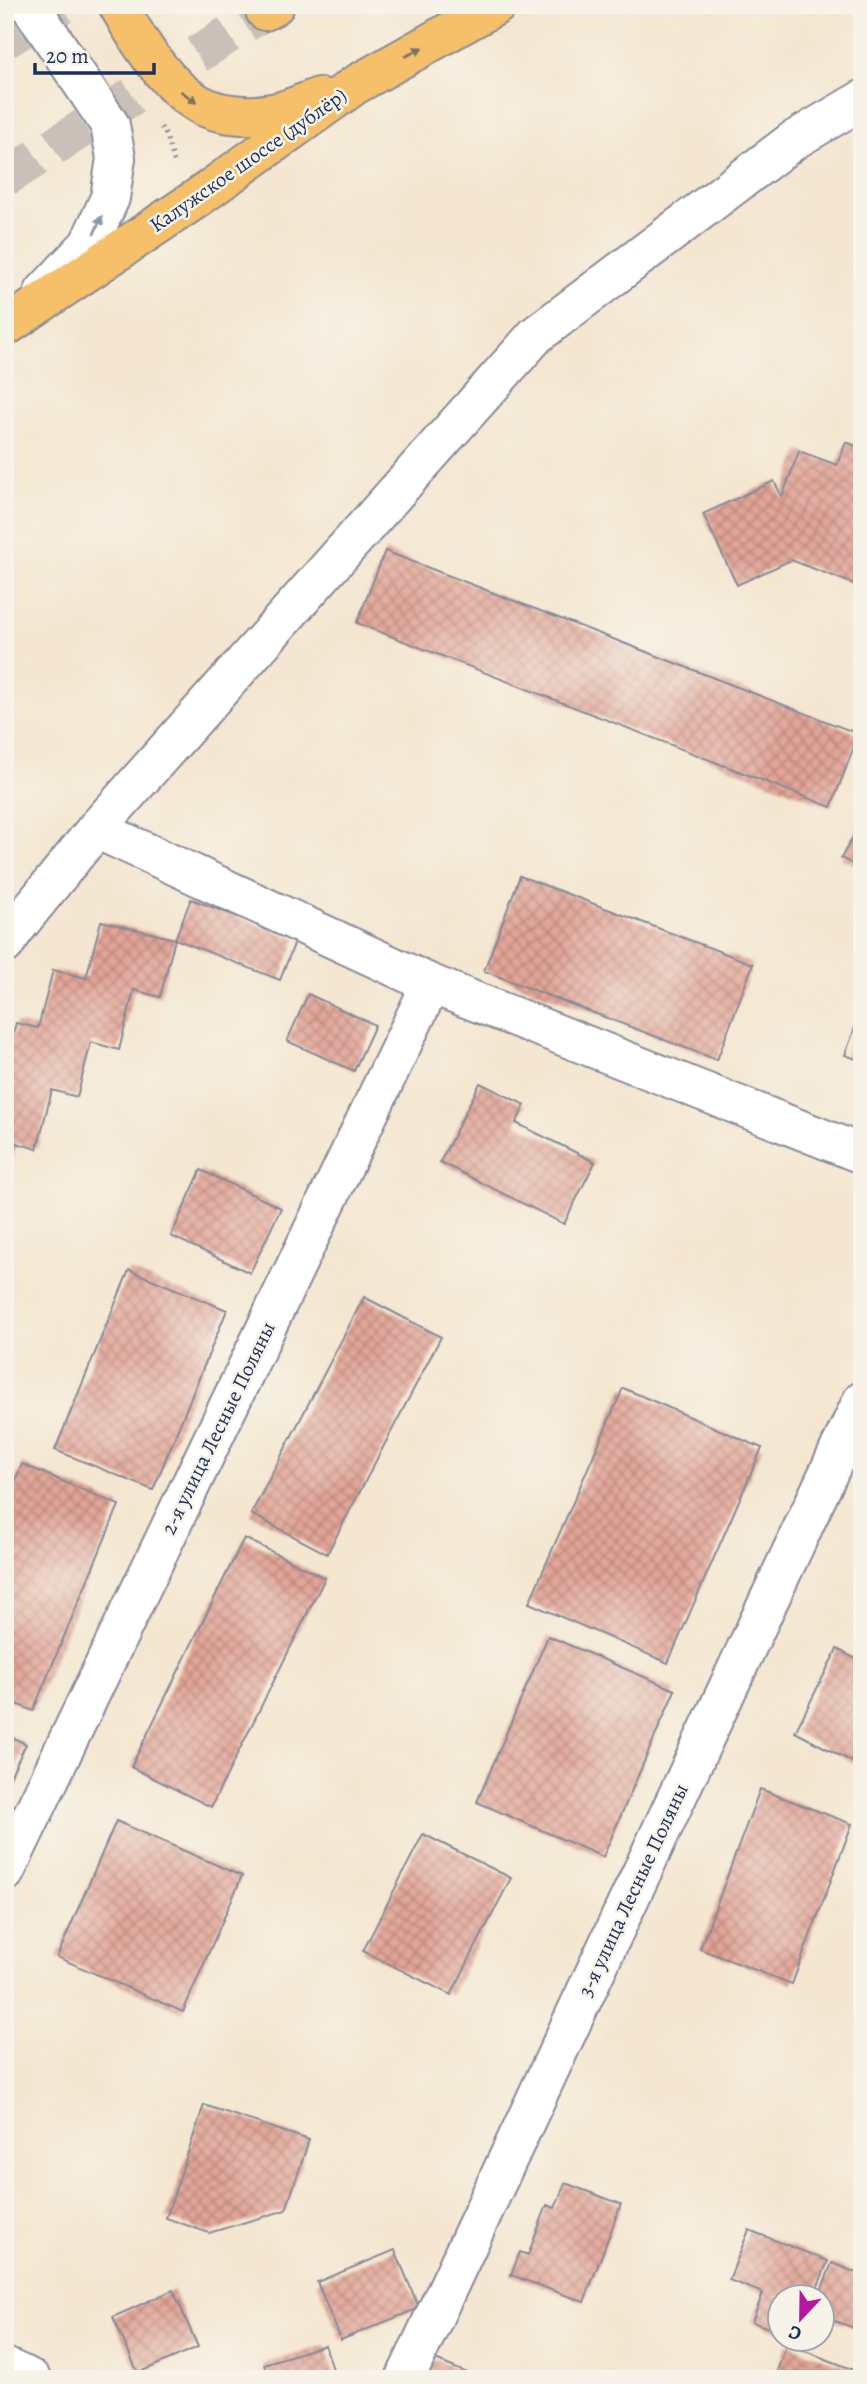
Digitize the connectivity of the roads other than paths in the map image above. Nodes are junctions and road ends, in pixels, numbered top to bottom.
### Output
1 (30, 5) edge
2 (118, 5) edge
3 (498, 5) edge
4 (355, 85) junction
5 (862, 100) edge
6 (14, 321) edge
7 (96, 829) junction
8 (5, 944) edge
9 (431, 985) junction
10 (862, 1154) edge
11 (862, 1401) edge
12 (5, 1872) edge
13 (5, 2367) edge
14 (31, 2379) edge
15 (405, 2379) edge

6 -> 1 street
2 -> 4 main road
4 -> 3 main road, Калужское шоссе (дублёр)
4 - 6 main road, Калужское шоссе (дублёр)
5 - 7 street
7 - 8 street
7 - 9 street
9 - 10 street
9 - 12 street, 2-я улица Лесные Поляны
11 - 15 street, 3-я улица Лесные Поляны
13 - 14 street

